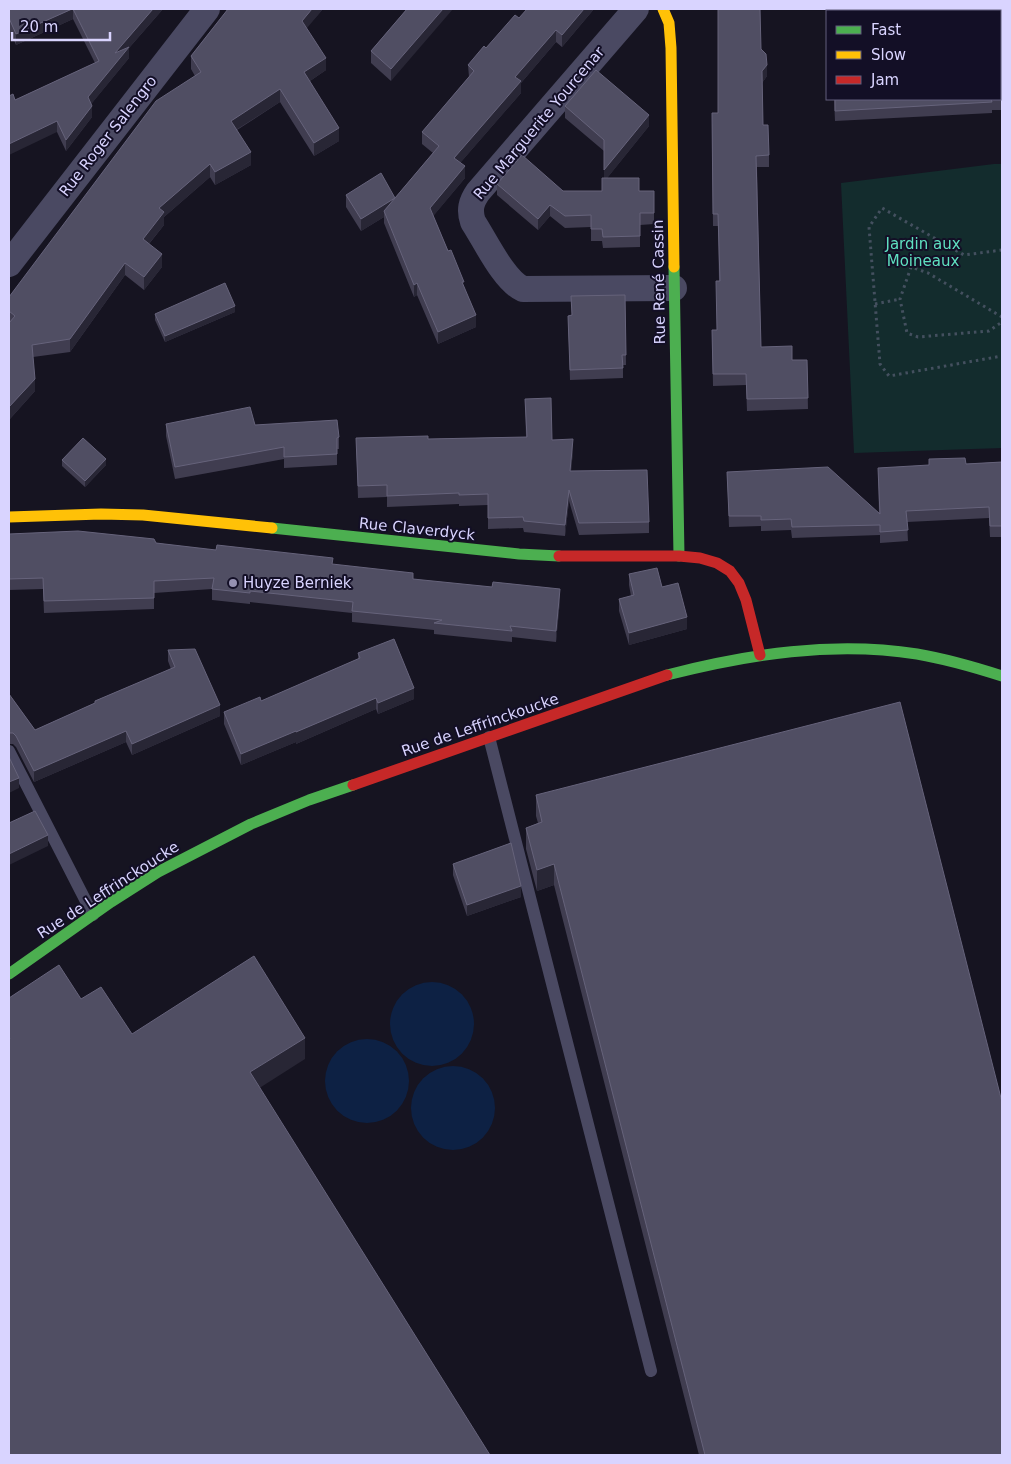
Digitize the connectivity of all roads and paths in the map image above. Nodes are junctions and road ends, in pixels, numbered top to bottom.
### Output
1 (207, 9) edge
2 (636, 9) edge
3 (664, 9) edge
4 (1002, 250) edge
5 (9, 264) edge
6 (674, 288) junction
7 (900, 299) junction
8 (875, 304) junction
9 (1002, 317) edge
10 (1002, 322) edge
11 (1002, 356) edge
12 (9, 517) edge
13 (679, 556) junction
14 (760, 655) junction
15 (1002, 676) edge
16 (489, 737) junction
17 (9, 751) edge
18 (93, 915) junction
19 (9, 974) edge
20 (651, 1371) dead end

1 - 5 street, Rue Roger Salengro
2 - 6 street, Rue Marguerite Yourcenar
3 - 6 street, Rue René Cassin
4 - 8 path
6 - 13 street, Rue René Cassin
7 - 8 path
7 - 9 path
7 - 10 path
8 - 11 path
12 - 13 street, Rue Claverdyck
13 - 14 street, Rue Claverdyck
14 - 15 street, Rue de Leffrinckoucke
14 - 16 street, Rue de Leffrinckoucke
16 - 18 street, Rue de Leffrinckoucke
16 - 20 lane
17 - 18 lane
18 - 19 street, Rue de Leffrinckoucke

